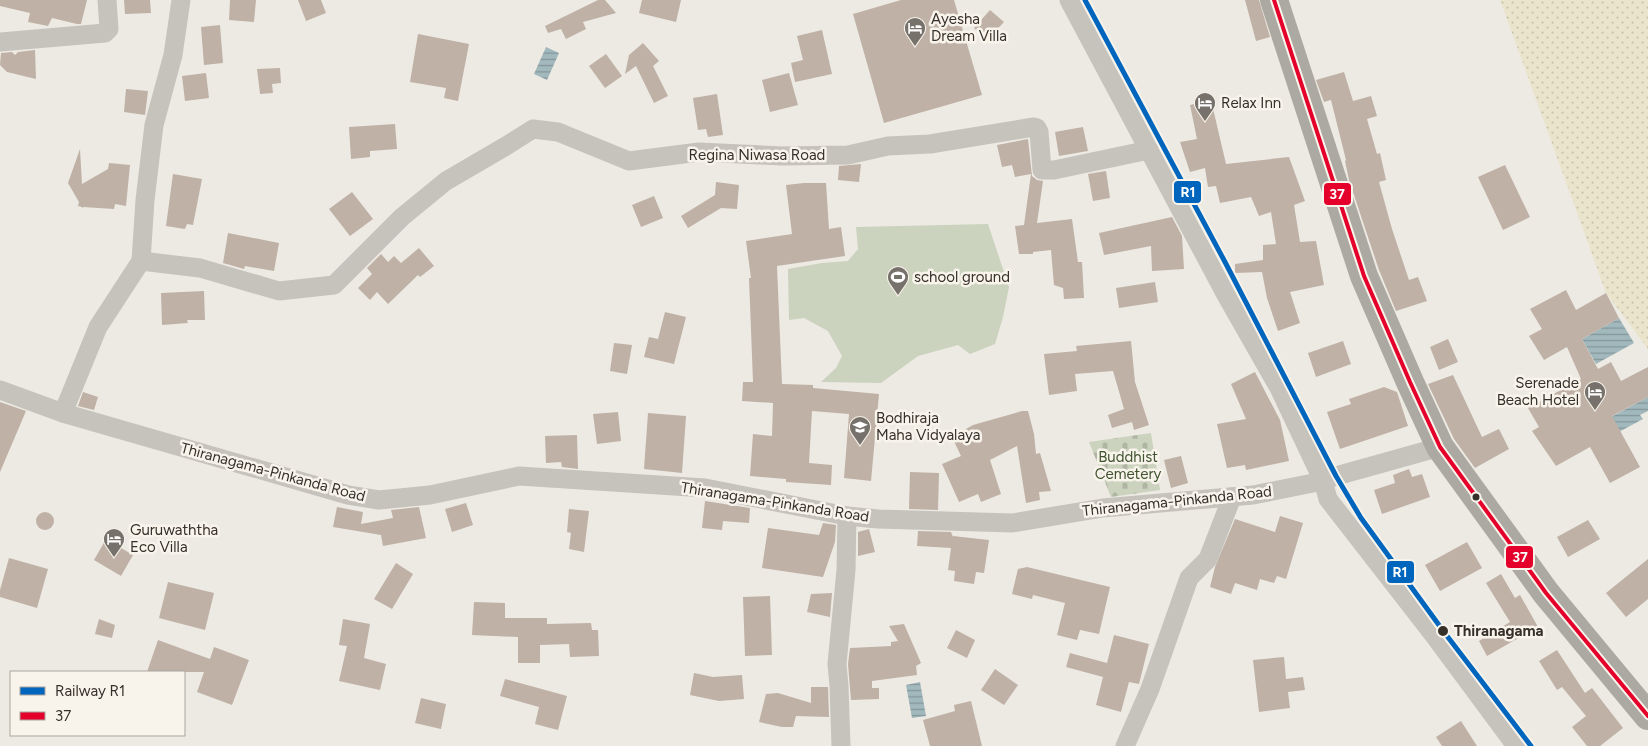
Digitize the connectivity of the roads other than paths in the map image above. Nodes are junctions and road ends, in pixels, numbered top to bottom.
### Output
1 (107, 0) edge
2 (181, 0) edge
3 (1069, 0) edge
4 (1274, 0) edge
5 (0, 42) edge
6 (1149, 150) junction
7 (141, 261) junction
8 (0, 390) edge
9 (63, 412) junction
10 (1440, 447) junction
11 (1326, 490) junction
12 (1232, 497) junction
13 (847, 516) junction
14 (1648, 716) edge
15 (841, 746) edge
16 (1124, 746) edge
17 (1516, 746) edge

1 - 5 street
2 - 7 street
3 - 6 street
4 - 10 highway
6 - 7 street, Regina Niwasa Road
6 - 11 street
7 - 9 street
8 - 9 street, Thiranagama-Pinkanda Road
9 - 13 street, Thiranagama-Pinkanda Road
10 - 11 street, Thiranagama-Pinkanda Road
10 - 14 highway
11 - 12 street, Thiranagama-Pinkanda Road
11 - 17 street
12 - 13 street, Thiranagama-Pinkanda Road
12 - 16 street
13 - 15 street

